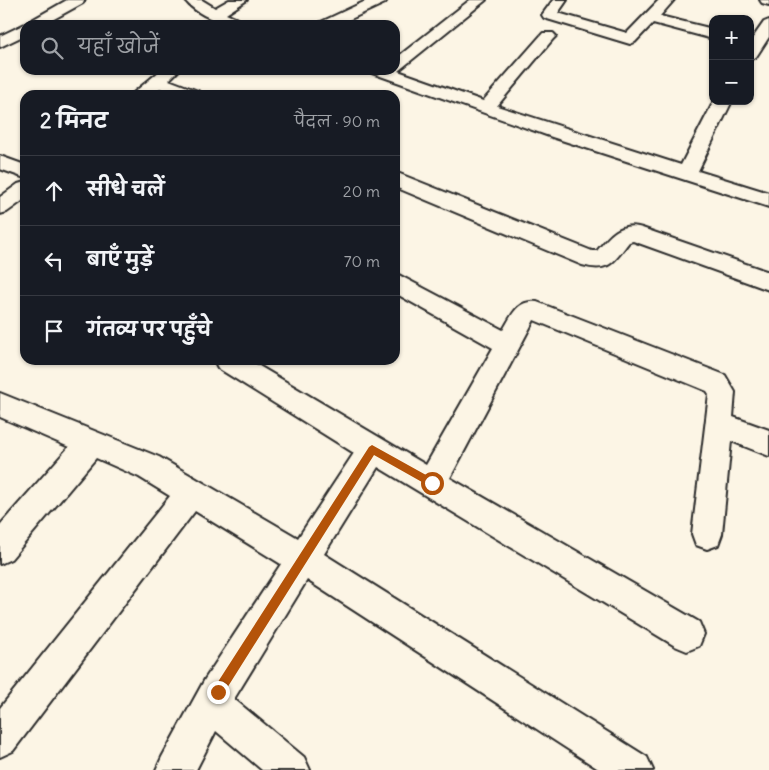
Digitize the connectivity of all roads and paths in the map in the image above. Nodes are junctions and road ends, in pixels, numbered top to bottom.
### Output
1 (76, 0) edge
2 (192, 0) edge
3 (240, 0) edge
4 (380, 0) edge
5 (479, 0) edge
6 (560, 0) edge
7 (667, 0) edge
8 (342, 3) dead end
9 (360, 10) junction
10 (215, 14) junction
11 (650, 18) junction
12 (41, 20) edge
13 (227, 20) edge
14 (337, 20) edge
15 (769, 25) edge
16 (20, 32) edge
17 (709, 33) edge
18 (548, 36) dead end
19 (0, 42) edge
20 (756, 48) edge
21 (400, 61) edge
22 (164, 75) edge
23 (400, 75) edge
24 (146, 90) edge
25 (185, 90) edge
26 (721, 105) edge
27 (486, 108) junction
28 (0, 162) edge
29 (20, 170) edge
30 (687, 173) junction
31 (400, 181) edge
32 (769, 200) edge
33 (769, 281) edge
34 (400, 285) edge
35 (508, 344) junction
36 (235, 365) edge
37 (0, 405) edge
38 (719, 424) junction
39 (92, 442) junction
40 (769, 442) edge
41 (372, 450) junction
42 (432, 483) junction
43 (191, 493) junction
44 (707, 534) dead end
45 (0, 548) edge
46 (303, 559) junction
47 (687, 634) dead end
48 (212, 704) junction
49 (0, 738) edge
50 (174, 770) edge
51 (291, 770) edge
52 (634, 770) edge

1 - 12 street
2 - 10 street
3 - 10 street
4 - 9 street
5 - 21 street
6 - 11 street
7 - 11 street
8 - 9 street
9 - 14 street
10 - 13 street
11 - 17 street
15 - 20 street
16 - 19 street
18 - 27 street
22 - 24 street
22 - 25 street
23 - 27 street
26 - 30 street
27 - 30 street
28 - 29 street
30 - 32 street
31 - 33 street
34 - 35 street
35 - 38 street
35 - 42 street
36 - 41 street
37 - 39 street
38 - 40 street
38 - 44 street
39 - 43 street
39 - 45 street
41 - 42 street
41 - 46 street
42 - 47 street
43 - 46 street
43 - 49 street
46 - 48 street
46 - 52 street
48 - 50 street
48 - 51 street

